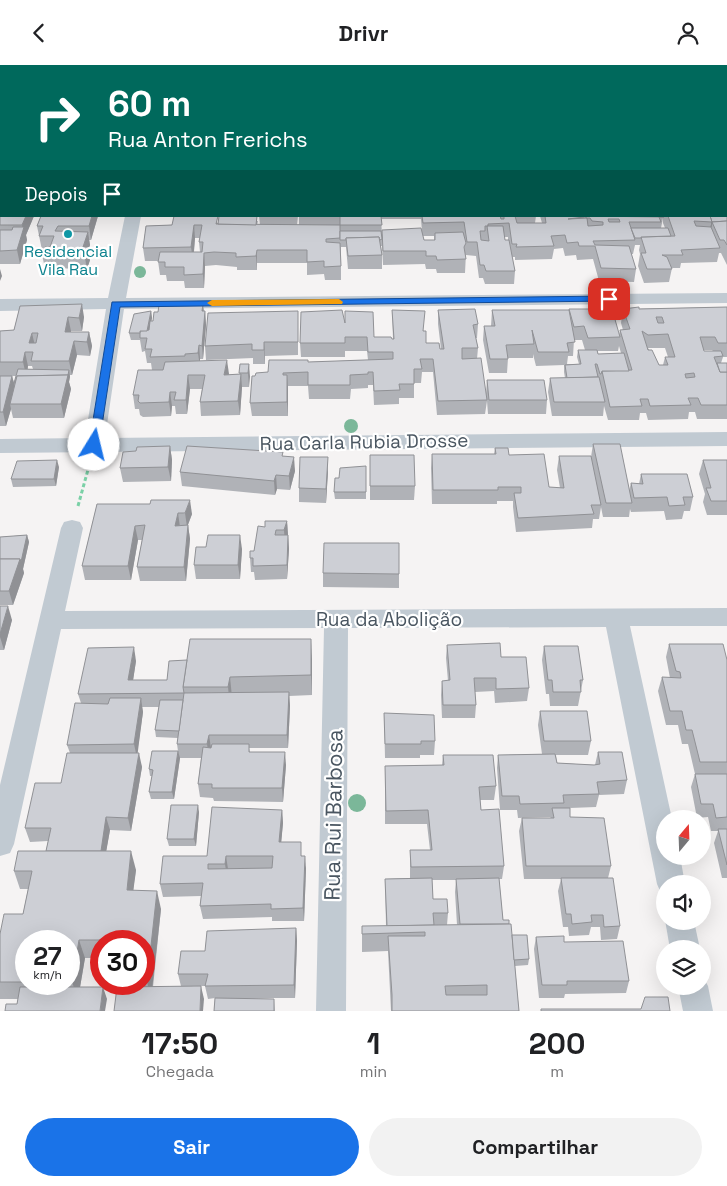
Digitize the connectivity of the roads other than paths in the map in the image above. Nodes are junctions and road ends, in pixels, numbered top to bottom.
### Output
1 (133, 217) edge
2 (727, 298) edge
3 (116, 304) junction
4 (0, 305) edge
5 (727, 439) edge
6 (0, 445) edge
7 (94, 445) junction
8 (72, 529) road end
9 (727, 617) edge
10 (616, 618) junction
11 (336, 619) junction
12 (51, 620) junction
13 (656, 811) edge
14 (0, 844) edge
15 (695, 995) edge
16 (331, 1011) edge
17 (698, 1011) edge

1 - 3 street
2 - 3 street
3 - 4 street
3 - 7 street
5 - 7 street, Rua Carla Rubia Drosse
6 - 7 street, Rua Carla Rubia Drosse
8 - 12 street
9 - 10 street, Rua da Abolição
10 - 11 street, Rua da Abolição
10 - 13 street
11 - 12 street, Rua da Abolição
11 - 16 street, Rua Rui Barbosa
12 - 14 street
15 - 17 street

